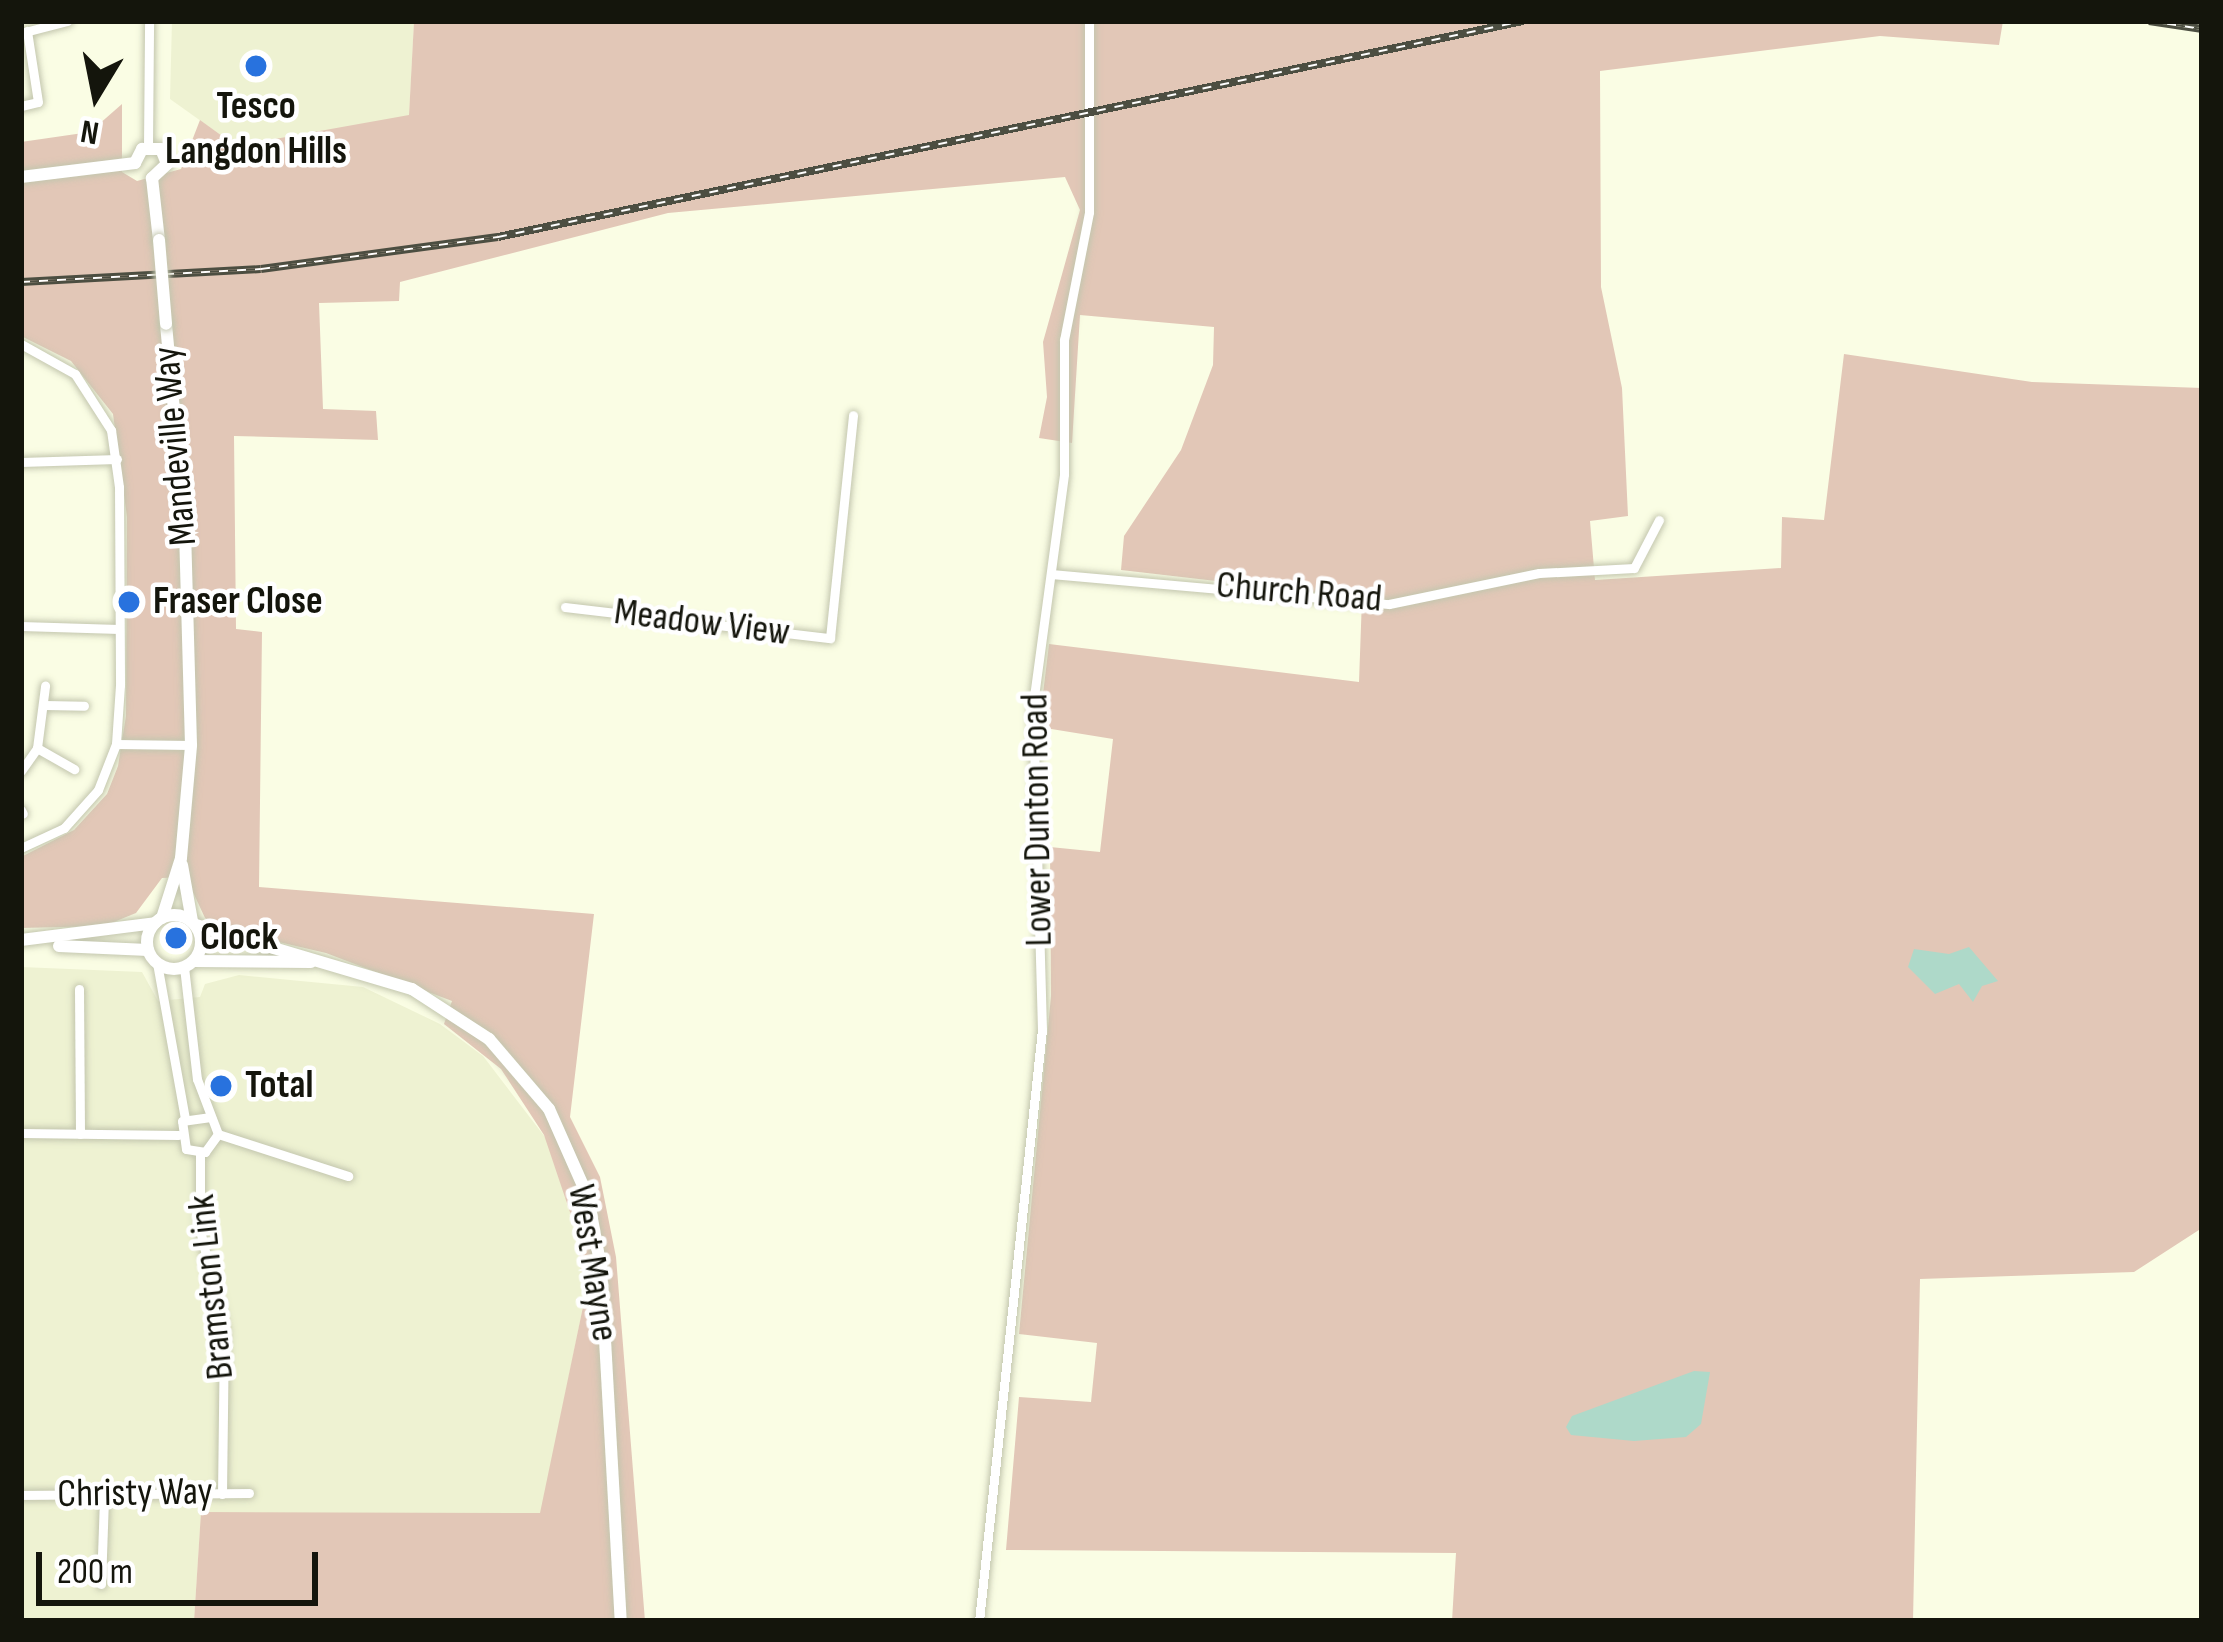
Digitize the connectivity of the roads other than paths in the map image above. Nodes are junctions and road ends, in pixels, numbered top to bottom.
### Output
1 (67, 21) edge
2 (132, 21) edge
3 (1089, 21) edge
4 (149, 22) edge
5 (24, 32) edge
6 (54, 98) dead end
7 (38, 102) junction
8 (21, 106) edge
9 (148, 146) junction
10 (135, 164) junction
11 (21, 177) edge
12 (152, 178) junction
13 (21, 344) edge
14 (853, 415) dead end
15 (117, 459) junction
16 (21, 462) edge
17 (1659, 520) dead end
18 (1051, 574) junction
19 (565, 607) dead end
20 (21, 626) edge
21 (119, 628) junction
22 (45, 686) dead end
23 (45, 705) junction
24 (84, 706) dead end
25 (116, 744) junction
26 (190, 745) junction
27 (37, 748) junction
28 (74, 770) dead end
29 (21, 771) edge
30 (21, 848) edge
31 (181, 858) junction
32 (158, 920) junction
33 (194, 923) junction
34 (21, 940) edge
35 (148, 950) junction
36 (157, 963) junction
37 (330, 963) junction
38 (189, 964) junction
39 (79, 989) dead end
40 (209, 1117) junction
41 (185, 1118) junction
42 (21, 1133) edge
43 (80, 1134) junction
44 (218, 1134) junction
45 (178, 1135) junction
46 (200, 1153) junction
47 (349, 1176) dead end
48 (222, 1493) junction
49 (249, 1493) dead end
50 (21, 1496) edge
51 (104, 1496) junction
52 (101, 1584) dead end
53 (621, 1621) edge
54 (979, 1621) edge

1 - 5 street
2 - 4 street
3 - 18 street, Lower Dunton Road
4 - 9 street
5 - 7 street
6 - 7 street
7 - 8 street
9 - 10 main road
9 - 12 main road, Mandeville Way
10 - 11 main road
10 - 12 main road
12 - 26 main road, Mandeville Way, bridge
13 - 15 street
14 - 19 street, Meadow View
15 - 16 street
15 - 21 street
17 - 18 street, Church Road
18 - 54 street, Lower Dunton Road
20 - 21 street
21 - 25 street
22 - 23 street
23 - 24 street
23 - 27 street
25 - 26 street
25 - 30 street
26 - 31 main road, Mandeville Way
27 - 28 street
27 - 29 street
31 - 32 main road, Mandeville Way
31 - 33 main road, Mandeville Way
32 - 33 main road
32 - 34 main road
32 - 35 main road
33 - 37 main road, West Mayne
33 - 38 main road
34 - 35 main road
35 - 36 main road
36 - 38 main road
36 - 41 street
37 - 38 main road, West Mayne
37 - 53 main road, West Mayne
38 - 40 street
39 - 43 street
40 - 41 street
40 - 44 street
41 - 45 street
42 - 43 street
43 - 45 street
44 - 46 street
44 - 47 street
45 - 46 street
46 - 48 street, Bramston Link
48 - 49 street, Christy Way
48 - 51 street, Christy Way
50 - 51 street, Christy Way
51 - 52 street

